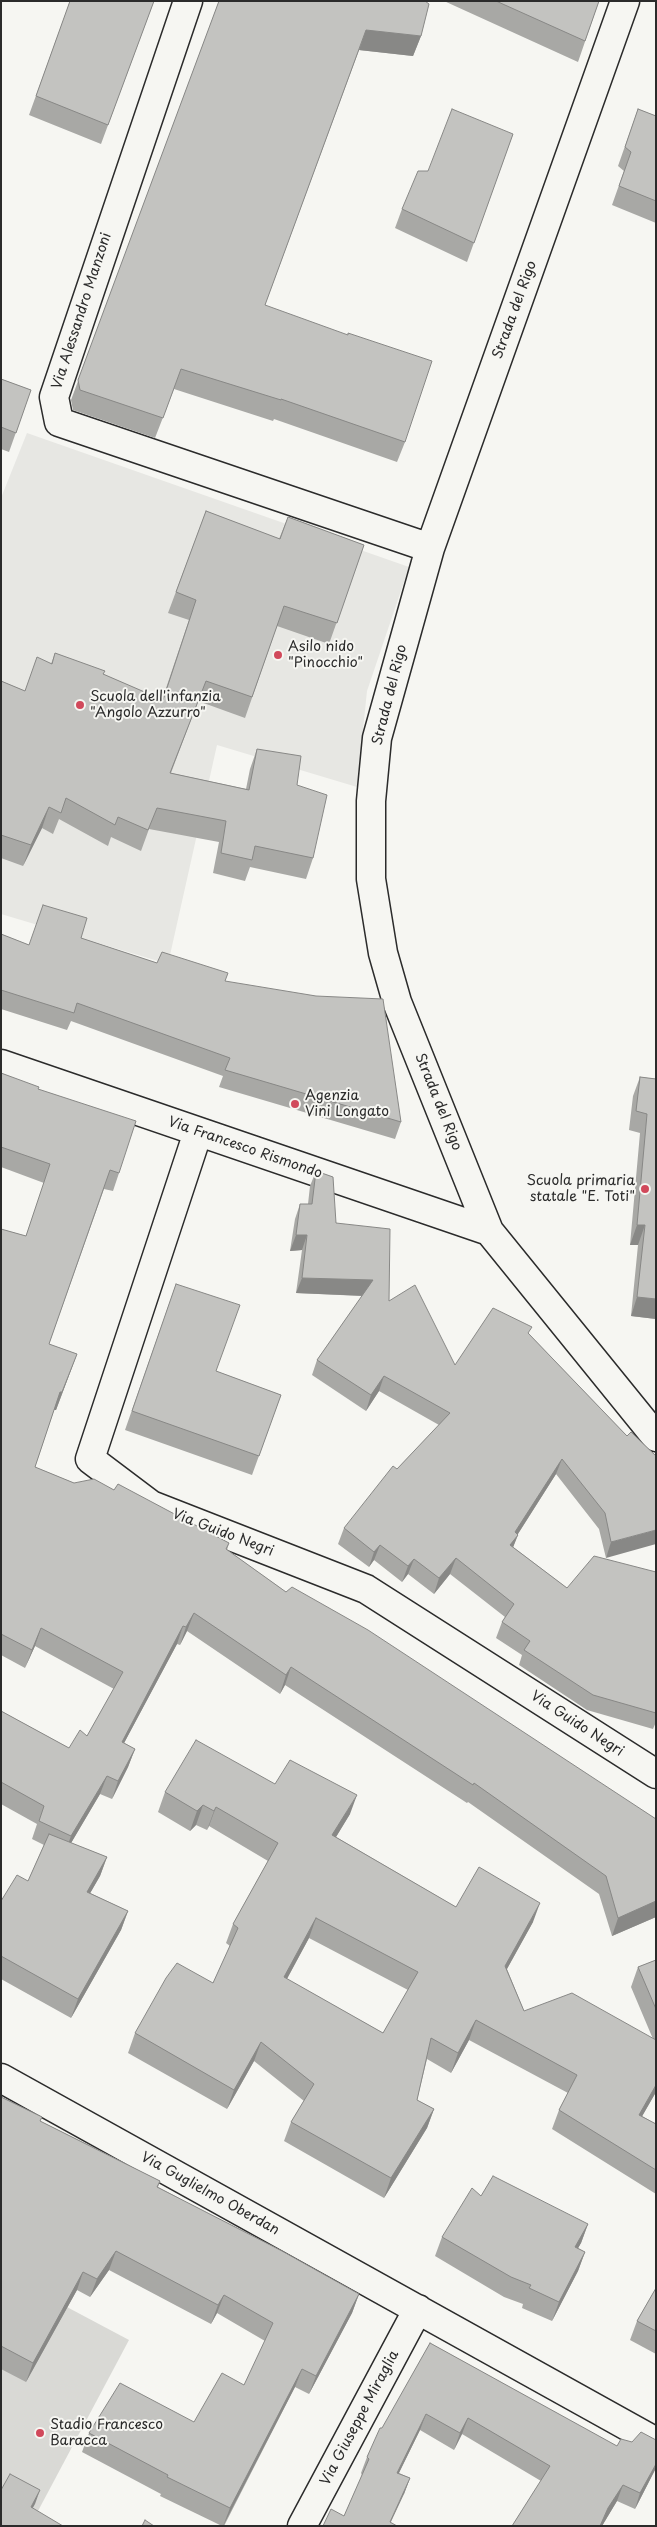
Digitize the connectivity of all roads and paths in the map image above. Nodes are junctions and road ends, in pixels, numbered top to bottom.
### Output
1 (188, 1) edge
2 (625, 1) edge
3 (430, 548) junction
4 (1, 1064) edge
5 (198, 1132) junction
6 (489, 1230) junction
7 (656, 1437) edge
8 (656, 1774) edge
9 (1, 2078) edge
10 (418, 2309) junction
11 (656, 2442) edge
12 (302, 2526) edge

1 - 3 street, Via Alessandro Manzoni
2 - 3 street, Strada del Rigo
3 - 6 street, Strada del Rigo
4 - 5 street, Via Francesco Rismondo
5 - 6 street, Via Francesco Rismondo
5 - 8 street, Via Guido Negri
6 - 7 street, Strada del Rigo
9 - 10 street, Via Guglielmo Oberdan
10 - 11 street, Via Guglielmo Oberdan
10 - 12 street, Via Giuseppe Miraglia

